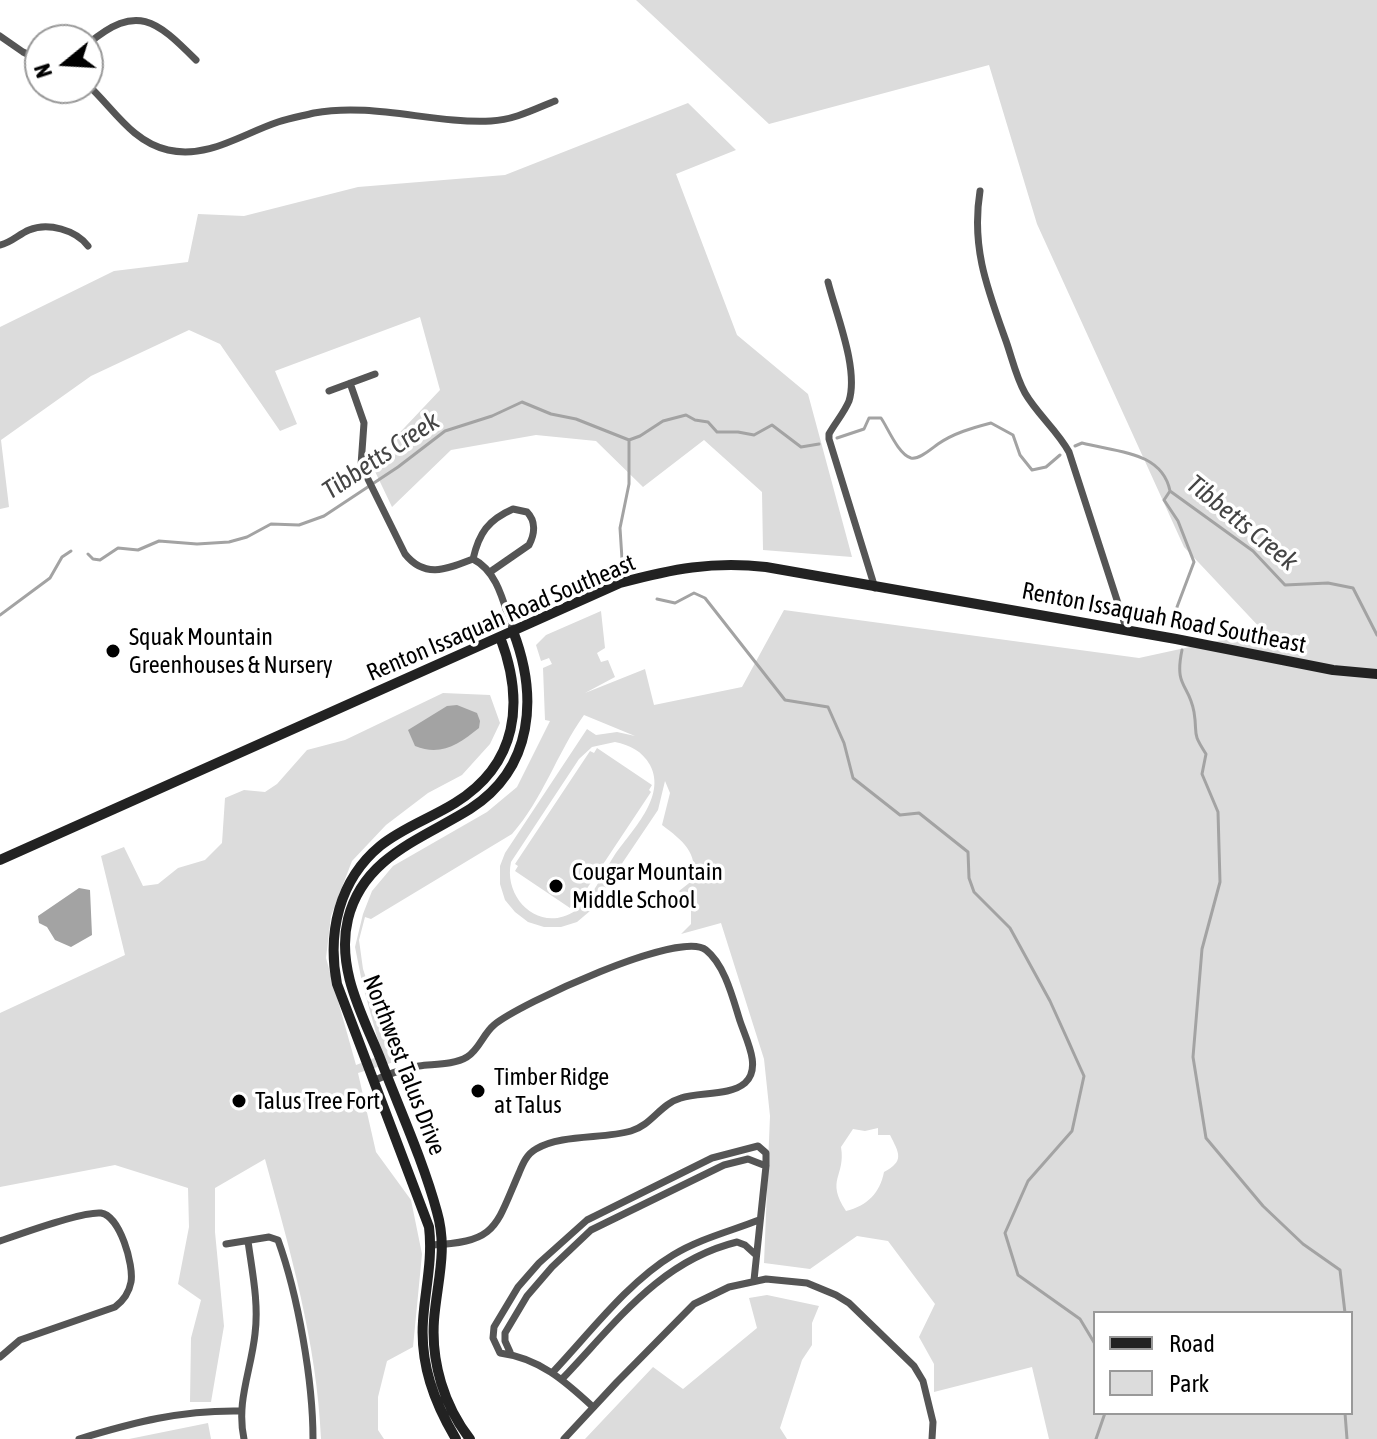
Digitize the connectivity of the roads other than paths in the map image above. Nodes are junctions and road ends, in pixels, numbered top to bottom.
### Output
1 (104, 33) edge
2 (0, 36) edge
3 (24, 52) edge
4 (196, 60) dead end
5 (104, 101) edge
6 (555, 101) dead end
7 (980, 191) dead end
8 (0, 245) edge
9 (88, 246) dead end
10 (828, 282) dead end
11 (375, 374) dead end
12 (350, 383) junction
13 (329, 391) dead end
14 (473, 559) junction
15 (490, 572) junction
16 (875, 588) junction
17 (513, 631) junction
18 (1127, 631) junction
19 (500, 637) junction
20 (1377, 674) edge
21 (0, 860) edge
22 (386, 1075) junction
23 (373, 1081) junction
24 (766, 1166) junction
25 (759, 1220) junction
26 (0, 1241) edge
27 (248, 1241) junction
28 (226, 1244) dead end
29 (443, 1244) junction
30 (431, 1245) junction
31 (756, 1255) junction
32 (754, 1280) junction
33 (510, 1352) junction
34 (0, 1357) edge
35 (553, 1372) junction
36 (562, 1379) junction
37 (593, 1407) junction
38 (240, 1411) junction
39 (79, 1439) edge
40 (244, 1439) edge
41 (313, 1439) edge
42 (456, 1439) edge
43 (470, 1439) edge
44 (564, 1439) edge
45 (932, 1439) edge

1 - 4 street
2 - 3 street
5 - 6 street
7 - 18 street
8 - 9 street
10 - 16 street
11 - 12 street
12 - 13 street
12 - 14 street
14 - 15 street
14 - 15 street
15 - 17 street
16 - 17 street, Renton Issaquah Road Southeast
16 - 18 street, Renton Issaquah Road Southeast
17 - 19 street, Renton Issaquah Road Southeast
17 - 22 street, Northwest Talus Drive
18 - 20 street, Renton Issaquah Road Southeast
19 - 21 street, Renton Issaquah Road Southeast
19 - 23 street, Northwest Talus Drive
22 - 23 street
22 - 29 street, Northwest Talus Drive
22 - 29 street
23 - 30 street, Northwest Talus Drive
24 - 25 street
24 - 33 street
24 - 33 street
25 - 31 street
25 - 35 street
26 - 34 street
27 - 28 street
27 - 38 street
27 - 41 street
29 - 30 street
29 - 43 street, Northwest Talus Drive
30 - 42 street, Northwest Talus Drive
31 - 32 street
31 - 36 street
32 - 37 street
32 - 45 street
33 - 35 street
35 - 36 street
36 - 37 street
37 - 44 street
38 - 39 street
38 - 40 street

